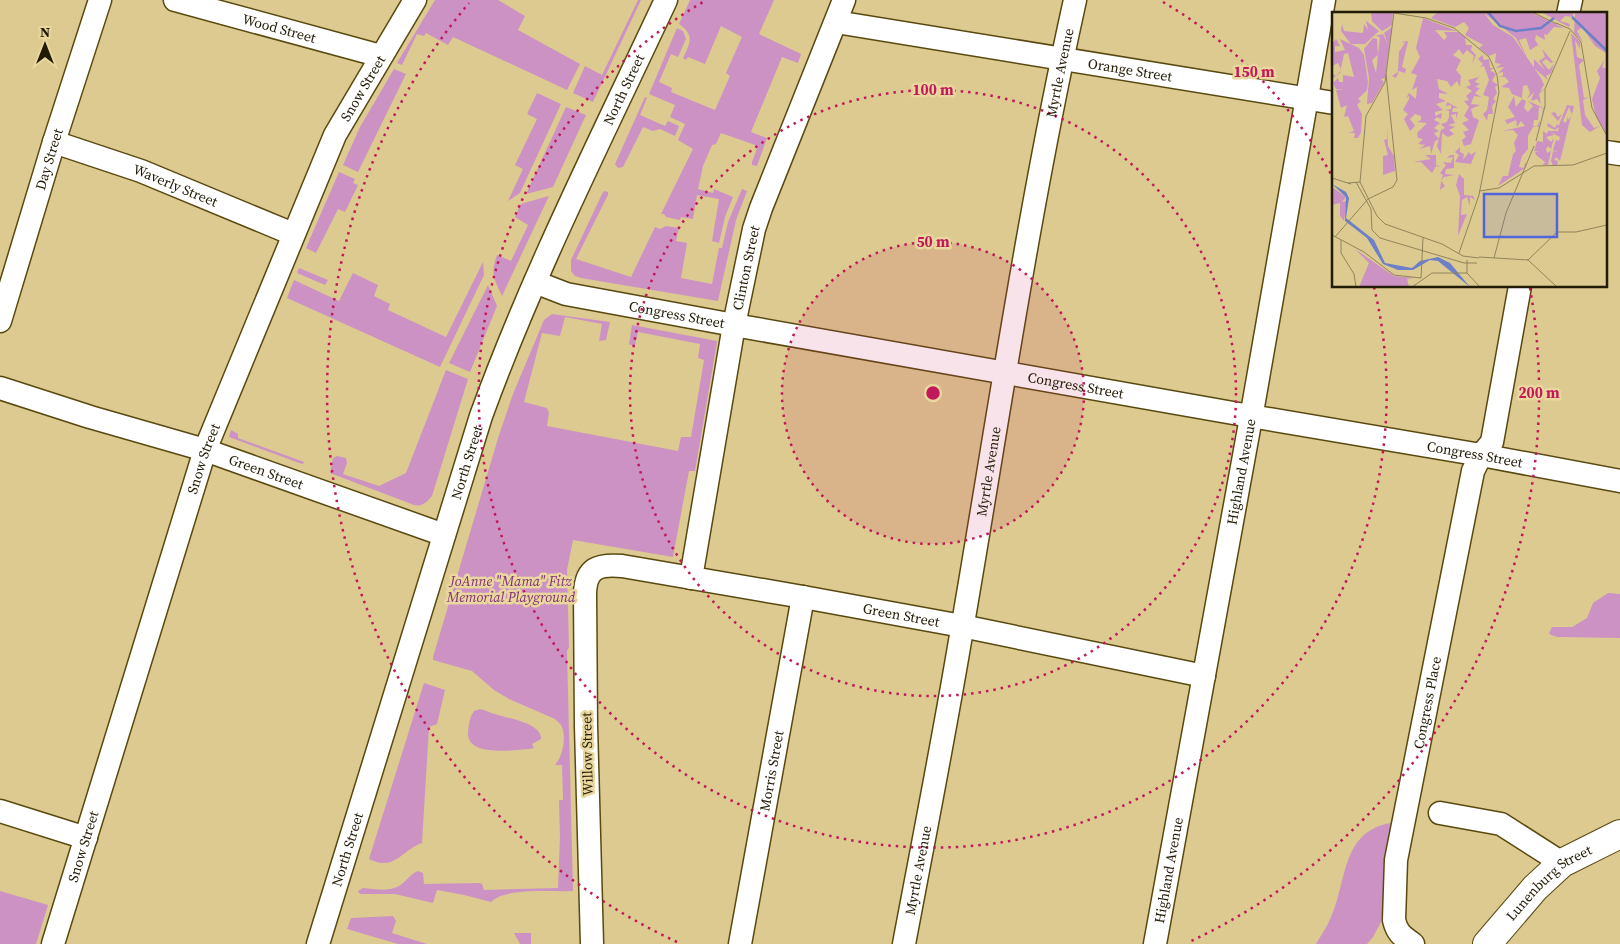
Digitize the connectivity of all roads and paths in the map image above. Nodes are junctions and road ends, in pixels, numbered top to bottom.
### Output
1 (100, 0) edge
2 (175, 0) edge
3 (415, 0) edge
4 (666, 0) edge
5 (844, 0) edge
6 (1075, 0) edge
7 (1324, 0) edge
8 (836, 22) junction
9 (382, 56) junction
10 (1062, 58) junction
11 (1306, 98) junction
12 (1332, 103) edge
13 (54, 142) junction
14 (293, 234) junction
15 (535, 282) junction
16 (1520, 288) edge
17 (0, 321) edge
18 (734, 325) junction
19 (1004, 373) junction
20 (0, 388) edge
21 (1251, 416) junction
22 (205, 450) junction
23 (1481, 454) junction
24 (1620, 481) edge
25 (444, 535) junction
26 (597, 569) joint
27 (691, 578) junction
28 (803, 596) junction
29 (962, 626) junction
30 (1204, 676) junction
31 (0, 811) edge
32 (1440, 813) dead end
33 (1620, 834) edge
34 (86, 838) junction
35 (1562, 863) junction
36 (54, 944) edge
37 (318, 944) edge
38 (592, 944) edge
39 (740, 944) edge
40 (904, 944) edge
41 (1155, 944) edge
42 (1413, 944) edge
43 (1487, 944) edge

1 - 13 street, Day Street
2 - 9 street, Wood Street
3 - 9 street, Snow Street
4 - 15 street, North Street
5 - 8 street, Clinton Street
6 - 10 street, Myrtle Avenue
7 - 11 street, Highland Avenue
8 - 10 street, Orange Street
8 - 18 street, Clinton Street
9 - 14 street, Snow Street
10 - 11 street, Orange Street
10 - 19 street, Myrtle Avenue
11 - 12 street, Orange Street
11 - 21 street, Highland Avenue
13 - 14 street, Waverly Street
13 - 17 street, Day Street
14 - 22 street, Snow Street
15 - 18 street, Congress Street
15 - 25 street, North Street
16 - 23 street, Congress Place
18 - 19 street, Congress Street
18 - 27 street, Clinton Street
19 - 21 street, Congress Street
19 - 29 street, Myrtle Avenue
20 - 22 street, Green Street
21 - 23 street, Congress Street
21 - 30 street, Highland Avenue
22 - 25 street, Green Street
22 - 34 street, Snow Street
23 - 24 street, Congress Street
23 - 42 street, Congress Place
25 - 37 street, North Street
26 - 27 street, Green Street
26 - 38 street, Willow Street
27 - 28 street, Green Street
28 - 29 street, Green Street
28 - 39 street, Morris Street
29 - 30 street, Green Street
29 - 40 street, Myrtle Avenue
30 - 41 street, Highland Avenue
31 - 34 street
32 - 35 street
33 - 35 main road, Lunenburg Street
34 - 36 street, Snow Street
35 - 43 main road, Lunenburg Street

